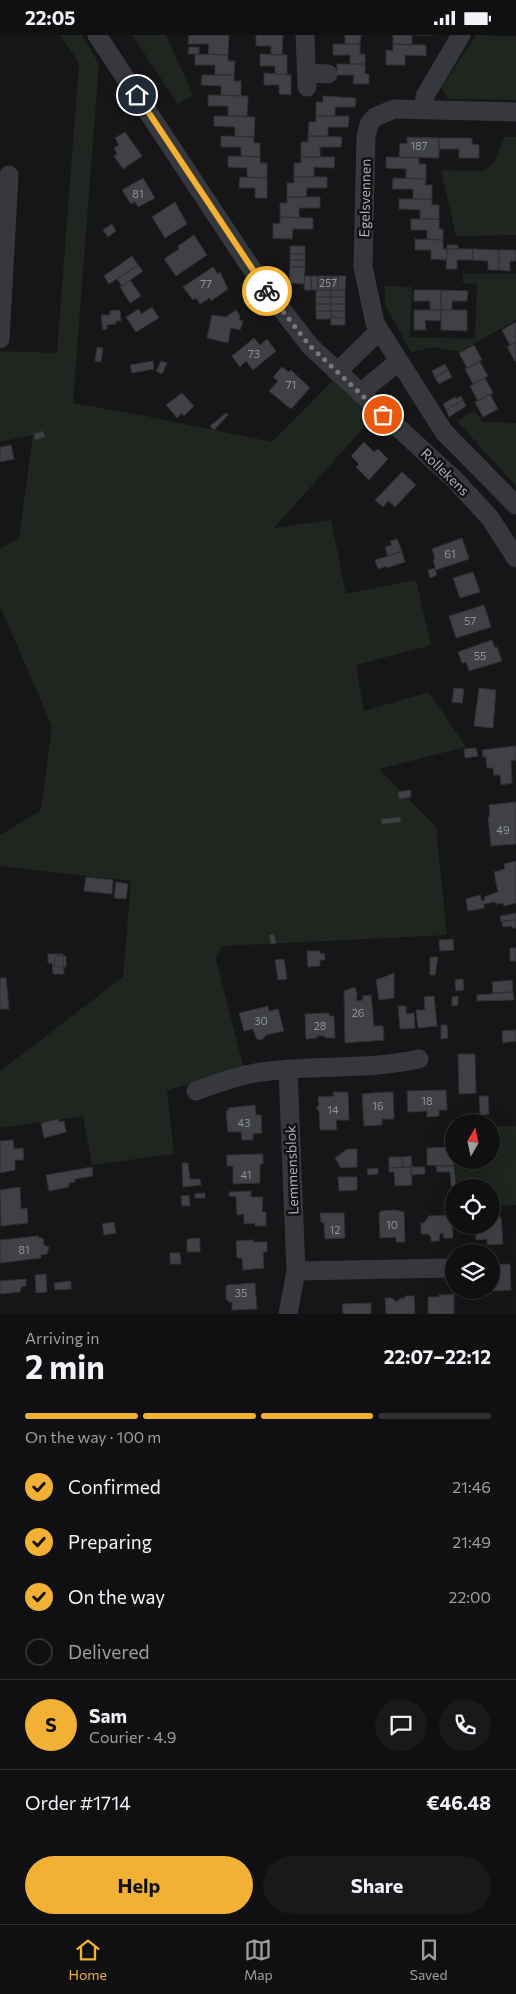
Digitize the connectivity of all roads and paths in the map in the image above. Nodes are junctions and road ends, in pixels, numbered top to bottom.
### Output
1 (97, 35) edge
2 (305, 35) edge
3 (461, 35) edge
4 (328, 74) dead end
5 (424, 109) junction
6 (516, 112) edge
7 (9, 175) dead end
8 (1, 299) edge
9 (379, 331) junction
10 (0, 339) edge
11 (400, 361) junction
12 (337, 372) junction
13 (360, 393) junction
14 (516, 505) edge
15 (516, 558) edge
16 (419, 1059) dead end
17 (288, 1069) junction
18 (196, 1091) dead end
19 (445, 1268) edge
20 (296, 1271) junction
21 (288, 1314) edge

1 - 12 street, Rollekens
2 - 4 street
3 - 5 street
5 - 6 street, Egelsvennen
5 - 9 street, Egelsvennen
7 - 8 street
8 - 10 street
9 - 11 street, Egelsvennen
9 - 12 street
11 - 13 street
11 - 14 street, Egelsvennen
12 - 13 street, Rollekens
13 - 15 street, Rollekens
16 - 17 street
17 - 18 street
17 - 20 street, Lemmensblok
19 - 20 street
20 - 21 street, Lemmensblok

